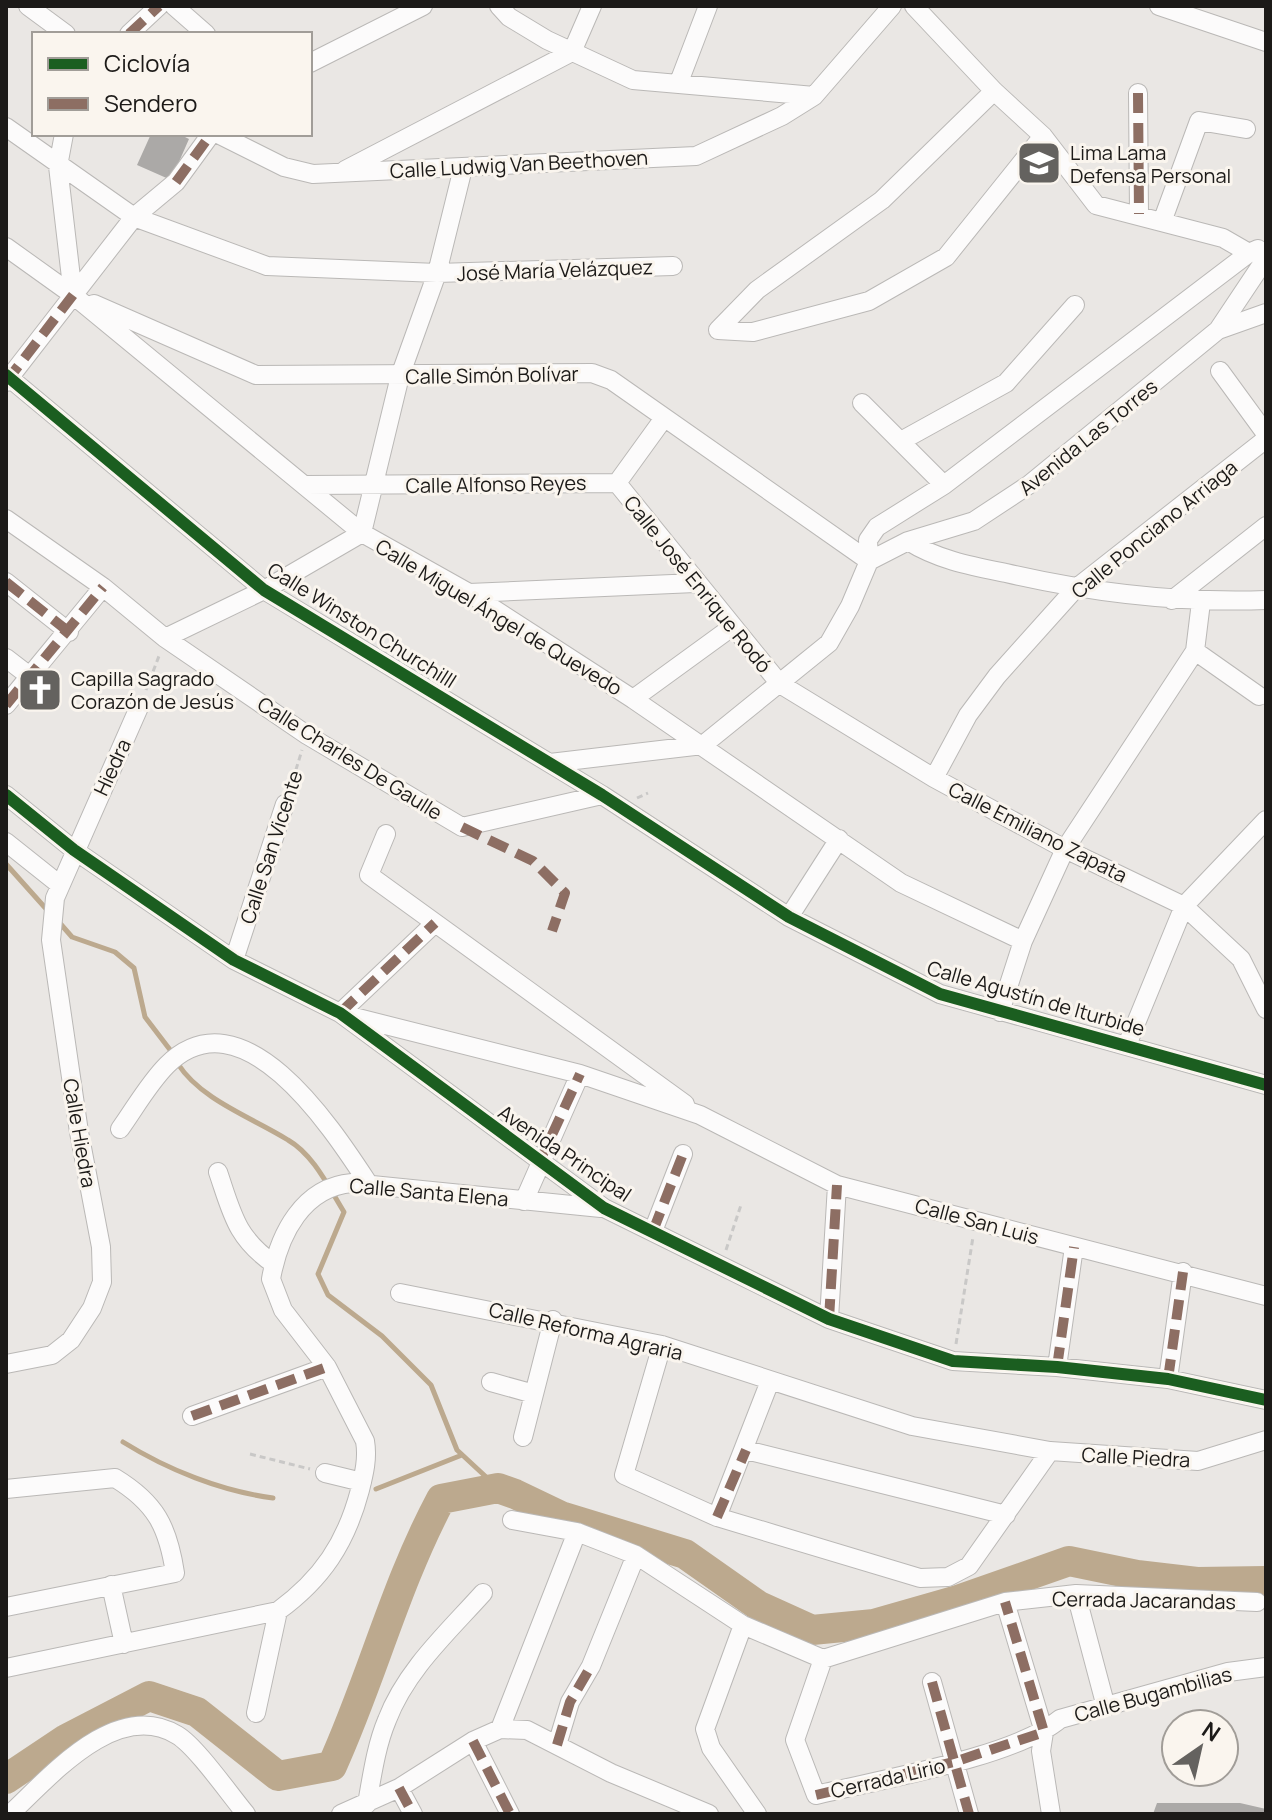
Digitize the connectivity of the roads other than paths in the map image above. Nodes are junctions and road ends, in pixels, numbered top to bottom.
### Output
1 (28, 6) edge
2 (159, 6) edge
3 (174, 6) edge
4 (380, 6) edge
5 (422, 6) edge
6 (499, 6) edge
7 (592, 6) edge
8 (708, 6) edge
9 (892, 6) edge
10 (914, 6) edge
11 (1159, 6) edge
12 (396, 18) junction
13 (63, 32) edge
14 (131, 32) edge
15 (204, 32) edge
16 (1266, 42) edge
17 (572, 52) junction
18 (312, 62) edge
19 (679, 82) junction
20 (994, 91) junction
21 (1138, 93) dead end
22 (814, 96) junction
23 (6, 127) edge
24 (1246, 129) dead end
25 (64, 136) edge
26 (210, 136) edge
27 (222, 136) edge
28 (1043, 136) junction
29 (58, 166) junction
30 (463, 168) junction
31 (342, 172) junction
32 (1139, 214) junction
33 (134, 217) junction
34 (1162, 222) junction
35 (6, 247) edge
36 (1260, 252) edge
37 (673, 266) dead end
38 (437, 273) junction
39 (73, 295) junction
40 (1075, 305) dead end
41 (1266, 313) edge
42 (1218, 330) junction
43 (1220, 371) dead end
44 (400, 376) junction
45 (7, 378) edge
46 (862, 403) dead end
47 (664, 418) junction
48 (1266, 437) edge
49 (901, 441) junction
50 (617, 483) junction
51 (305, 485) junction
52 (944, 485) junction
53 (374, 486) junction
54 (6, 519) edge
55 (1266, 526) edge
56 (362, 533) junction
57 (908, 541) junction
58 (869, 561) junction
59 (6, 582) edge
60 (695, 583) junction
61 (103, 587) junction
62 (1075, 589) junction
63 (264, 590) junction
64 (469, 593) junction
65 (1172, 600) junction
66 (1266, 600) edge
67 (1201, 602) junction
68 (732, 627) junction
69 (69, 632) junction
70 (165, 638) junction
71 (1195, 651) junction
72 (6, 658) edge
73 (32, 678) junction
74 (780, 684) junction
75 (1259, 696) dead end
76 (633, 699) junction
77 (6, 705) edge
78 (140, 705) road end
79 (703, 745) junction
80 (550, 763) junction
81 (934, 778) junction
82 (6, 795) edge
83 (602, 795) junction
84 (285, 804) road end
85 (1266, 820) edge
86 (386, 834) dead end
87 (839, 839) junction
88 (6, 842) edge
89 (1065, 849) junction
90 (74, 850) junction
91 (57, 891) junction
92 (1184, 906) junction
93 (789, 917) junction
94 (435, 923) junction
95 (1023, 941) junction
96 (234, 960) junction
97 (1264, 998) edge
98 (1000, 1012) junction
99 (340, 1013) junction
100 (1127, 1045) junction
101 (580, 1074) junction
102 (1266, 1085) edge
103 (700, 1115) junction
104 (120, 1129) dead end
105 (683, 1154) dead end
106 (539, 1163) junction
107 (218, 1172) dead end
108 (837, 1185) junction
109 (370, 1186) junction
110 (524, 1201) junction
111 (604, 1208) junction
112 (653, 1231) junction
113 (1074, 1247) junction
114 (274, 1264) junction
115 (1183, 1272) junction
116 (400, 1293) dead end
117 (1266, 1296) edge
118 (829, 1319) junction
119 (553, 1320) junction
120 (662, 1345) junction
121 (6, 1364) edge
122 (327, 1367) junction
123 (1057, 1367) junction
124 (1168, 1379) junction
125 (770, 1381) junction
126 (491, 1382) dead end
127 (534, 1394) junction
128 (1265, 1397) edge
129 (192, 1416) dead end
130 (523, 1437) dead end
131 (1266, 1440) edge
132 (746, 1450) junction
133 (1050, 1451) junction
134 (325, 1473) road end
135 (362, 1482) junction
136 (6, 1489) edge
137 (1006, 1515) junction
138 (717, 1517) junction
139 (512, 1520) dead end
140 (577, 1532) junction
141 (636, 1555) junction
142 (111, 1585) junction
143 (483, 1593) dead end
144 (1076, 1594) junction
145 (1005, 1602) junction
146 (1257, 1602) dead end
147 (6, 1607) edge
148 (278, 1611) junction
149 (743, 1625) junction
150 (124, 1644) junction
151 (823, 1659) junction
152 (1266, 1667) edge
153 (6, 1668) edge
154 (932, 1682) dead end
155 (1106, 1707) junction
156 (256, 1713) dead end
157 (500, 1729) junction
158 (1044, 1732) junction
159 (473, 1741) junction
160 (557, 1745) junction
161 (954, 1762) junction
162 (399, 1788) junction
163 (367, 1804) junction
164 (10, 1814) edge
165 (246, 1814) edge
166 (341, 1814) edge
167 (413, 1814) edge
168 (510, 1814) edge
169 (709, 1814) edge
170 (757, 1814) edge
171 (969, 1814) edge
172 (1051, 1814) edge

1 - 13 street
2 - 14 street
3 - 15 street
4 - 12 street
5 - 12 street
6 - 17 street
7 - 17 street
8 - 19 street
9 - 22 street, Calle Ludwig Van Beethoven
10 - 20 street
11 - 16 street
12 - 18 street
17 - 19 street
17 - 31 street
19 - 22 street
20 - 28 street
20 - 28 street
21 - 32 street
22 - 30 street, Calle Ludwig Van Beethoven
23 - 29 street, José María Velázquez
24 - 34 street
25 - 29 street
26 - 33 street
27 - 31 street, Calle Ludwig Van Beethoven
28 - 32 street
29 - 33 street, José María Velázquez
29 - 39 street
30 - 31 street, Calle Ludwig Van Beethoven
30 - 38 street
32 - 34 street
33 - 38 street, José María Velázquez
33 - 39 street
34 - 36 street
35 - 39 street, Calle Miguel Ángel de Quevedo
36 - 42 street, Avenida Las Torres
36 - 52 street
37 - 38 street, José María Velázquez
38 - 44 street
39 - 44 street, Calle Simón Bolívar
39 - 45 street
39 - 51 street, Calle Miguel Ángel de Quevedo
40 - 49 street
41 - 42 street
42 - 57 street, Avenida Las Torres
43 - 48 street
44 - 47 street, Calle Simón Bolívar
44 - 53 street
45 - 63 street, Calle Winston Churchilll
46 - 49 street
47 - 50 street
47 - 58 street, Calle Simón Bolívar
48 - 62 street, Calle Ponciano Arriaga
49 - 52 street
50 - 53 street, Calle Alfonso Reyes
50 - 60 street, Calle José Enrique Rodó
51 - 53 street, Calle Alfonso Reyes
51 - 56 street, Calle Miguel Ángel de Quevedo
52 - 58 street
53 - 56 street
54 - 61 street, Calle Charles De Gaulle
55 - 65 street
56 - 63 street
56 - 64 street, Calle Miguel Ángel de Quevedo
57 - 58 street, Avenida Las Torres
57 - 62 street
58 - 74 street
59 - 69 street
60 - 64 street
60 - 68 street, Calle José Enrique Rodó
61 - 69 street
61 - 70 street, Calle Charles De Gaulle
62 - 65 street
62 - 81 street, Calle Ponciano Arriaga
63 - 70 street
63 - 80 street, Calle Winston Churchilll
64 - 76 street, Calle Miguel Ángel de Quevedo
65 - 67 street
66 - 67 street
67 - 71 street
68 - 74 street, Calle José Enrique Rodó
68 - 76 street
69 - 73 street
70 - 83 street, Calle Charles De Gaulle
71 - 75 street
71 - 89 street
72 - 73 street
73 - 77 street
74 - 79 street
74 - 81 street, Calle Emiliano Zapata
76 - 79 street, Calle Miguel Ángel de Quevedo
78 - 90 street, Hiedra
79 - 80 street
79 - 87 street, Calle Miguel Ángel de Quevedo
80 - 83 street, Calle Winston Churchilll
81 - 89 street, Calle Emiliano Zapata
82 - 90 street, Avenida Principal
83 - 93 street, Calle Agustín de Iturbide
84 - 96 street, Calle San Vicente
85 - 92 street
86 - 94 street, Calle San Luis
87 - 93 street
87 - 95 street, Calle Miguel Ángel de Quevedo
88 - 91 street
89 - 92 street, Calle Emiliano Zapata
89 - 95 street
90 - 91 street, Calle Hiedra
90 - 96 street, Avenida Principal
91 - 121 street, Calle Hiedra
92 - 97 street, Calle Emiliano Zapata
92 - 100 street
93 - 98 street, Calle Agustín de Iturbide
94 - 99 street
94 - 103 street, Calle San Luis
95 - 98 street
96 - 99 street, Avenida Principal
98 - 100 street, Calle Agustín de Iturbide
99 - 101 street, Calle San Luis
99 - 106 street, Avenida Principal
100 - 102 street, Calle Agustín de Iturbide
101 - 103 street, Calle San Luis
101 - 106 street
103 - 108 street, Calle San Luis
104 - 109 street
105 - 112 street
106 - 110 street
106 - 111 street, Avenida Principal
107 - 114 street
108 - 113 street, Calle San Luis
108 - 118 street
109 - 110 street, Calle Santa Elena
109 - 114 street, Calle Santa Elena
110 - 111 street, Calle Santa Elena
111 - 112 street, Avenida Principal
112 - 118 street, Avenida Principal
113 - 115 street, Calle San Luis
113 - 123 street
114 - 122 street
115 - 117 street, Calle San Luis
115 - 124 street
116 - 119 street, Calle Reforma Agraria
118 - 123 street, Avenida Principal
119 - 120 street, Calle Reforma Agraria
119 - 127 street
120 - 125 street, Calle Reforma Agraria
120 - 138 street
122 - 129 street
122 - 135 street
123 - 124 street, Avenida Principal
124 - 128 street, Avenida Principal
125 - 132 street
125 - 133 street, Calle Reforma Agraria
126 - 127 street
127 - 130 street
131 - 133 street, Calle Piedra
132 - 137 street
132 - 138 street
133 - 137 street
134 - 135 street
135 - 148 street
136 - 142 street
137 - 138 street
139 - 140 street
140 - 141 street
140 - 157 street
141 - 149 street
141 - 160 street
142 - 147 street
142 - 150 street
143 - 163 street
144 - 145 street, Cerrada Jacarandas
144 - 146 street, Cerrada Jacarandas
144 - 155 street
145 - 151 street, Cerrada Jacarandas
145 - 158 street
148 - 150 street
148 - 156 street
149 - 151 street
149 - 170 street
150 - 153 street
151 - 161 street, Cerrada Lirio
152 - 155 street, Calle Bugambilias
154 - 161 street
155 - 158 street, Calle Bugambilias
157 - 159 street
157 - 160 street
158 - 161 street, Calle Bugambilias
158 - 172 street
159 - 162 street
159 - 168 street
160 - 169 street
161 - 171 street, Cerrada Lirio
162 - 163 street
162 - 167 street
163 - 166 street
164 - 165 street

